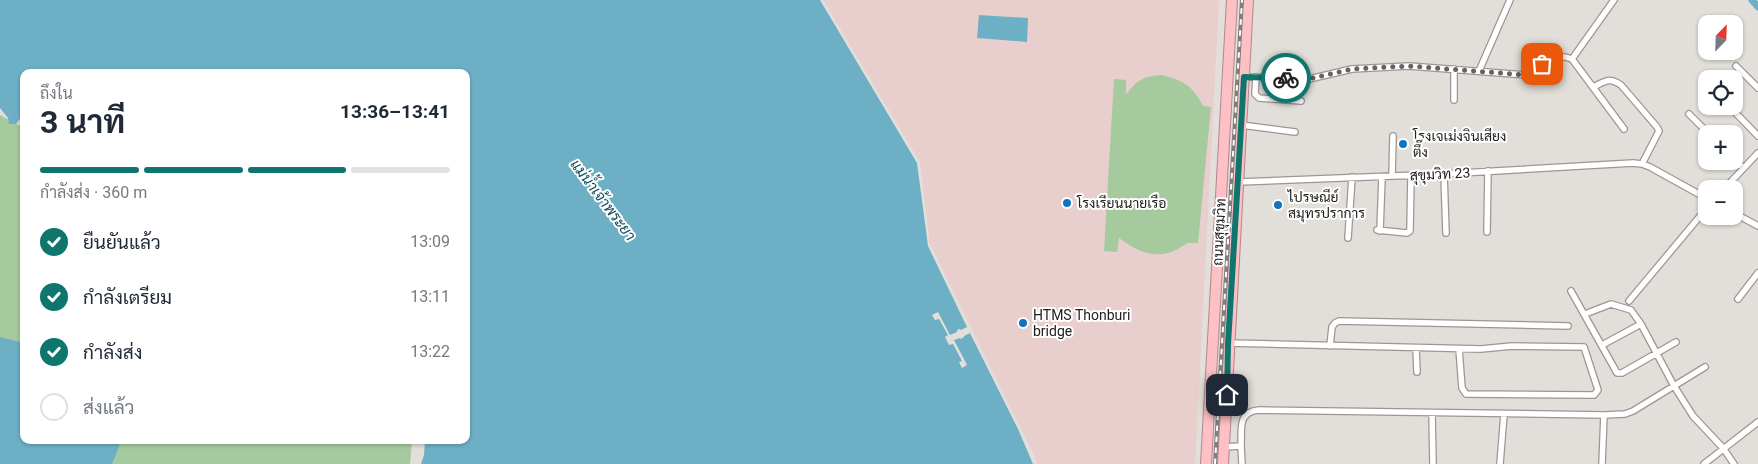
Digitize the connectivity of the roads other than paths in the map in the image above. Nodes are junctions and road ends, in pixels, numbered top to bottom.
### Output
1 (1232, 0) edge
2 (1248, 0) edge
3 (1510, 0) edge
4 (1614, 0) edge
5 (1572, 59) junction
6 (1736, 66) dead end
7 (1454, 69) junction
8 (1479, 71) junction
9 (1244, 77) junction
10 (1256, 77) junction
11 (1593, 87) junction
12 (1758, 88) edge
13 (1454, 100) dead end
14 (1301, 101) dead end
15 (1689, 114) dead end
16 (1738, 115) edge
17 (1700, 125) edge
18 (1241, 126) junction
19 (1624, 128) dead end
20 (1295, 132) dead end
21 (1393, 136) dead end
22 (1758, 136) edge
23 (1757, 157) edge
24 (1642, 164) junction
25 (1743, 168) edge
26 (1741, 170) edge
27 (1488, 171) junction
28 (1444, 174) junction
29 (1412, 175) junction
30 (1382, 176) junction
31 (1392, 176) junction
32 (1352, 178) junction
33 (1732, 180) edge
34 (1238, 182) junction
35 (1698, 194) edge
36 (1743, 218) edge
37 (1698, 219) edge
38 (1758, 226) edge
39 (1487, 232) dead end
40 (1446, 233) dead end
41 (1348, 238) dead end
42 (1758, 273) edge
43 (1571, 292) dead end
44 (1738, 299) dead end
45 (1629, 301) dead end
46 (1585, 314) junction
47 (1641, 324) junction
48 (1568, 326) dead end
49 (1676, 342) dead end
50 (1228, 344) junction
51 (1604, 344) dead end
52 (1330, 346) junction
53 (1416, 348) junction
54 (1459, 349) junction
55 (1657, 353) junction
56 (1706, 367) dead end
57 (1417, 372) dead end
58 (1211, 375) junction
59 (1228, 382) junction
60 (1674, 386) junction
61 (1227, 395) junction
62 (1210, 402) junction
63 (1432, 413) junction
64 (1504, 414) junction
65 (1604, 415) junction
66 (1758, 422) edge
67 (1242, 446) junction
68 (1224, 447) junction
69 (1723, 448) junction
70 (1206, 464) edge
71 (1223, 464) edge
72 (1242, 464) edge
73 (1433, 464) edge
74 (1500, 464) edge
75 (1602, 464) edge
76 (1704, 464) edge
77 (1734, 464) edge

1 - 58 highway, ถนนสุขุมวิท
2 - 9 highway, ถนนสุขุมวิท
3 - 8 street
4 - 5 street
5 - 8 street
5 - 11 street
6 - 12 street
7 - 8 street
7 - 10 street
7 - 13 street
9 - 10 street
9 - 18 highway, ถนนสุขุมวิท
10 - 14 street
11 - 19 street
11 - 24 street
15 - 17 street
16 - 22 street
18 - 20 street
18 - 34 highway, ถนนสุขุมวิท
21 - 31 street
23 - 25 street
24 - 27 street, สุขุมวิท 23
24 - 35 street
26 - 33 street
27 - 28 street, สุขุมวิท 23
27 - 39 street
28 - 29 street, สุขุมวิท 23
28 - 40 street
29 - 30 street
29 - 31 street, สุขุมวิท 23
30 - 31 street, สุขุมวิท 23
30 - 32 street, สุขุมวิท 23
32 - 34 street, สุขุมวิท 23
32 - 41 street
34 - 50 highway, ถนนสุขุมวิท
36 - 38 street
37 - 45 street
42 - 44 street
43 - 46 street
46 - 47 street
46 - 55 street
47 - 51 street
47 - 55 street
48 - 52 street
49 - 55 street
50 - 52 street
50 - 59 highway, ถนนสุขุมวิท
52 - 53 street
53 - 54 street
53 - 57 street
54 - 54 street
55 - 60 street
56 - 60 street
58 - 59 highway
58 - 62 highway, ถนนสุขุมวิท
59 - 61 highway, ถนนสุขุมวิท
60 - 65 street
60 - 69 street
61 - 62 highway
61 - 68 highway, ถนนสุขุมวิท
62 - 70 highway, ถนนสุขุมวิท
63 - 64 street
63 - 67 street
63 - 73 street
64 - 65 street
64 - 74 street
65 - 75 street
66 - 69 street
67 - 68 street
67 - 72 street
68 - 71 highway, ถนนสุขุมวิท
69 - 76 street
69 - 77 street

